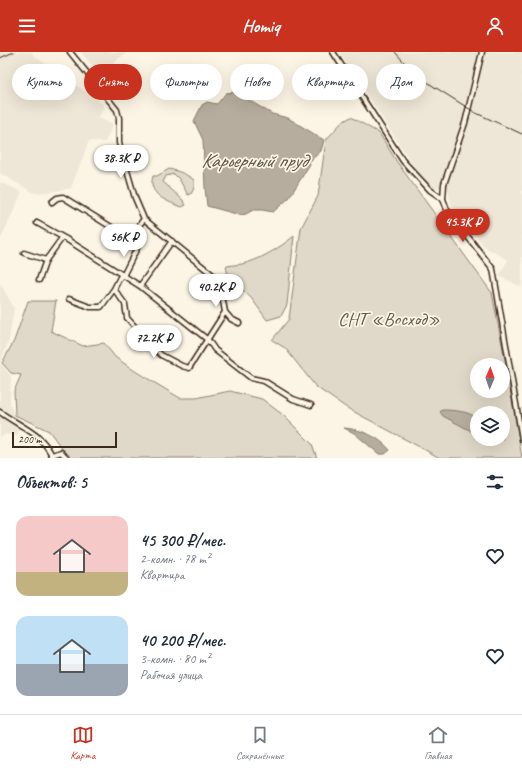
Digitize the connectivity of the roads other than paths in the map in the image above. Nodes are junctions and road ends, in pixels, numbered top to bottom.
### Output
1 (70, 52) edge
2 (333, 52) edge
3 (482, 52) edge
4 (443, 199) junction
5 (52, 202) dead end
6 (144, 219) junction
7 (37, 223) dead end
8 (62, 238) junction
9 (129, 238) junction
10 (172, 241) junction
11 (24, 253) dead end
12 (46, 260) junction
13 (123, 276) junction
14 (39, 280) dead end
15 (140, 286) junction
16 (114, 289) junction
17 (69, 299) dead end
18 (225, 312) junction
19 (239, 323) dead end
20 (208, 340) junction
21 (311, 405) dead end
22 (0, 412) edge
23 (522, 439) edge
24 (52, 456) edge
25 (66, 458) edge

1 - 6 street
2 - 4 street
3 - 4 street
4 - 23 street
5 - 9 street
6 - 9 street
6 - 10 street
7 - 8 street
8 - 12 street
8 - 13 street
9 - 13 street
10 - 15 street
10 - 18 street
11 - 12 street
12 - 14 street
13 - 15 street
13 - 16 street
15 - 20 street
16 - 17 street
16 - 20 street
18 - 19 street
18 - 20 street
20 - 21 street
22 - 24 street
24 - 25 street

